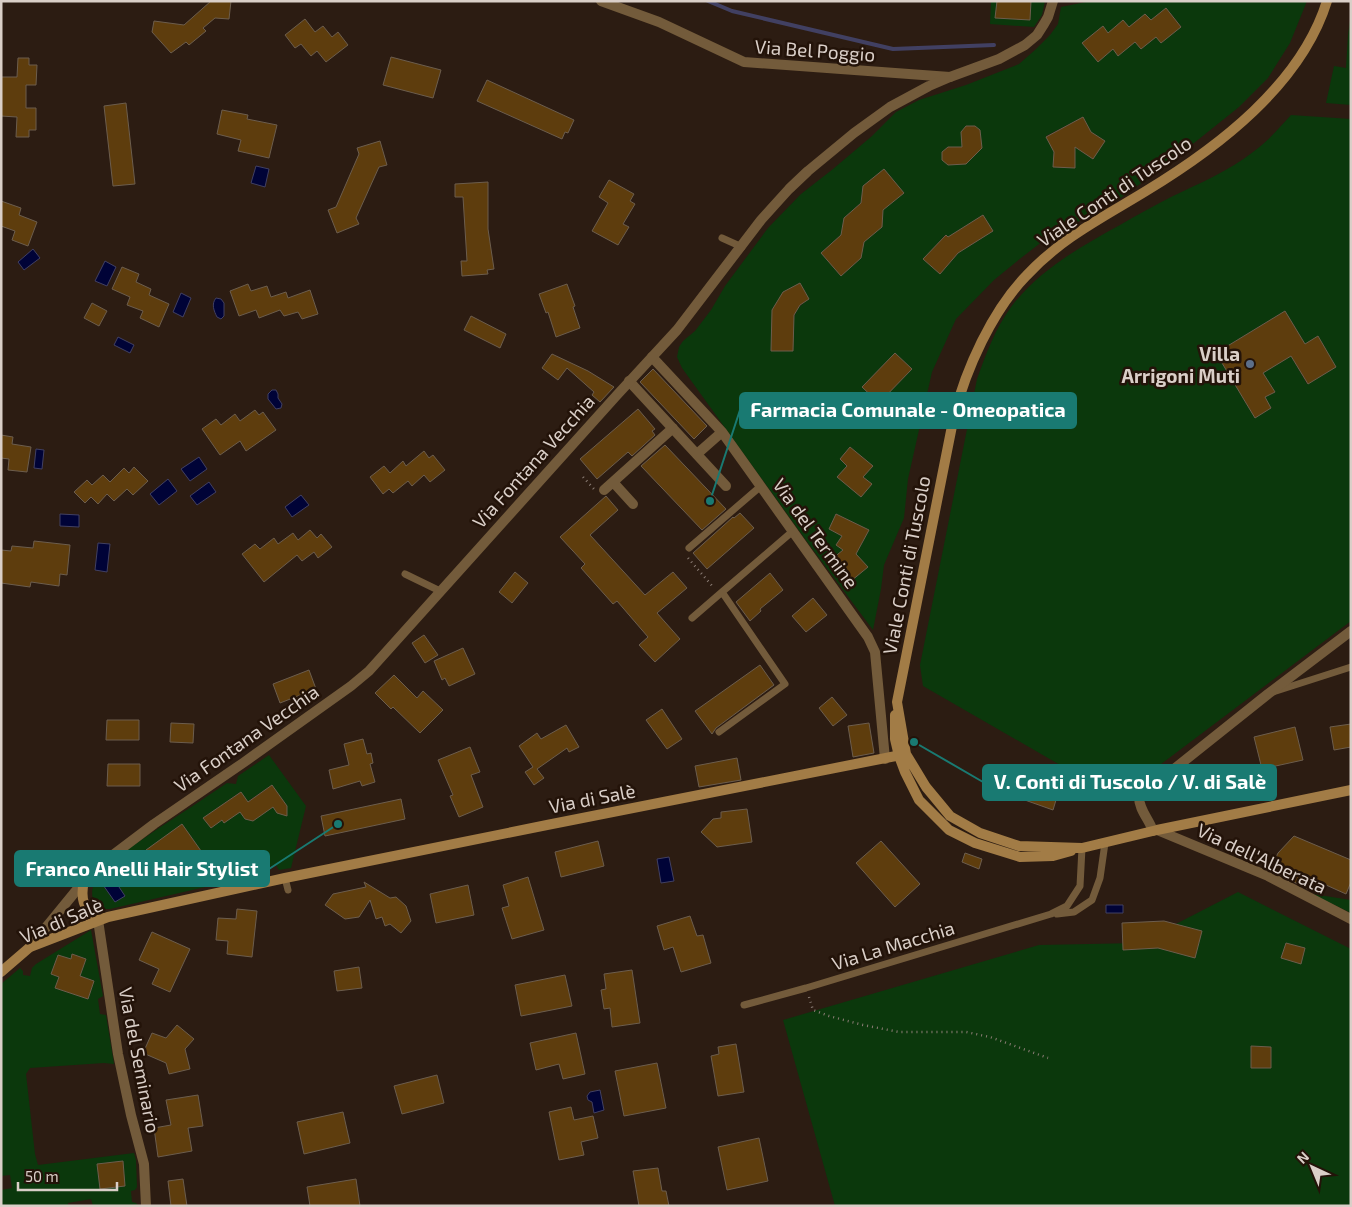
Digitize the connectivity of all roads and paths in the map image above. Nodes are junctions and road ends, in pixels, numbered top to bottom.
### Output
1 (601, 1) edge
2 (1053, 1) edge
3 (1327, 1) edge
4 (950, 77) junction
5 (722, 238) dead end
6 (742, 247) junction
7 (652, 357) junction
8 (629, 381) junction
9 (672, 428) junction
10 (722, 432) junction
11 (697, 454) junction
12 (583, 477) dead end
13 (587, 482) dead end
14 (613, 482) junction
15 (726, 486) dead end
16 (761, 486) junction
17 (604, 490) dead end
18 (633, 504) dead end
19 (793, 531) junction
20 (686, 550) joint
21 (405, 574) dead end
22 (710, 583) dead end
23 (440, 591) junction
24 (722, 592) junction
25 (692, 618) dead end
26 (1351, 631) edge
27 (1351, 667) edge
28 (1268, 694) junction
29 (719, 732) dead end
30 (902, 755) junction
31 (885, 758) junction
32 (1351, 790) edge
33 (1155, 830) junction
34 (1105, 843) junction
35 (1082, 848) junction
36 (286, 878) junction
37 (84, 881) junction
38 (288, 890) dead end
39 (1051, 914) junction
40 (100, 919) junction
41 (1351, 919) edge
42 (30, 947) junction
43 (1, 972) edge
44 (806, 988) junction
45 (744, 1005) dead end
46 (1048, 1058) dead end
47 (146, 1206) edge

1 - 4 street, Via Bel Poggio
2 - 4 street, Via Fontana Vecchia
3 - 30 main road, Viale Conti di Tuscolo
4 - 6 street, Via Fontana Vecchia
5 - 6 lane
6 - 7 street, Via Fontana Vecchia
7 - 8 street, Via Fontana Vecchia
7 - 10 street, Via del Termine
8 - 9 street
8 - 23 street, Via Fontana Vecchia
9 - 11 street
9 - 14 street
10 - 11 street
10 - 16 street, Via del Termine
11 - 15 street
12 - 13 path
14 - 17 street
14 - 18 street
16 - 19 street, Via del Termine
16 - 20 lane
19 - 24 lane
19 - 31 street, Via del Termine
20 - 22 path
21 - 23 lane
23 - 37 street, Via Fontana Vecchia
24 - 25 lane
24 - 29 lane
26 - 28 street
27 - 28 lane
28 - 33 street
30 - 31 main road, Via di Salè
30 - 35 main road, Viale Conti di Tuscolo
31 - 36 main road, Via di Salè
32 - 33 main road, Viale Conti di Tuscolo
33 - 34 main road, Viale Conti di Tuscolo
33 - 41 street, Via dell'Alberata
34 - 35 main road, Viale Conti di Tuscolo
34 - 39 lane, Via La Macchia
35 - 39 lane, Via La Macchia
36 - 38 lane
36 - 40 main road, Via di Salè
37 - 40 main road
37 - 42 street, Via Fontana Vecchia
39 - 44 lane, Via La Macchia
40 - 42 main road, Via di Salè
40 - 47 street, Via del Seminario
42 - 43 main road, Via di Salè
44 - 45 lane, Via La Macchia
44 - 46 path

